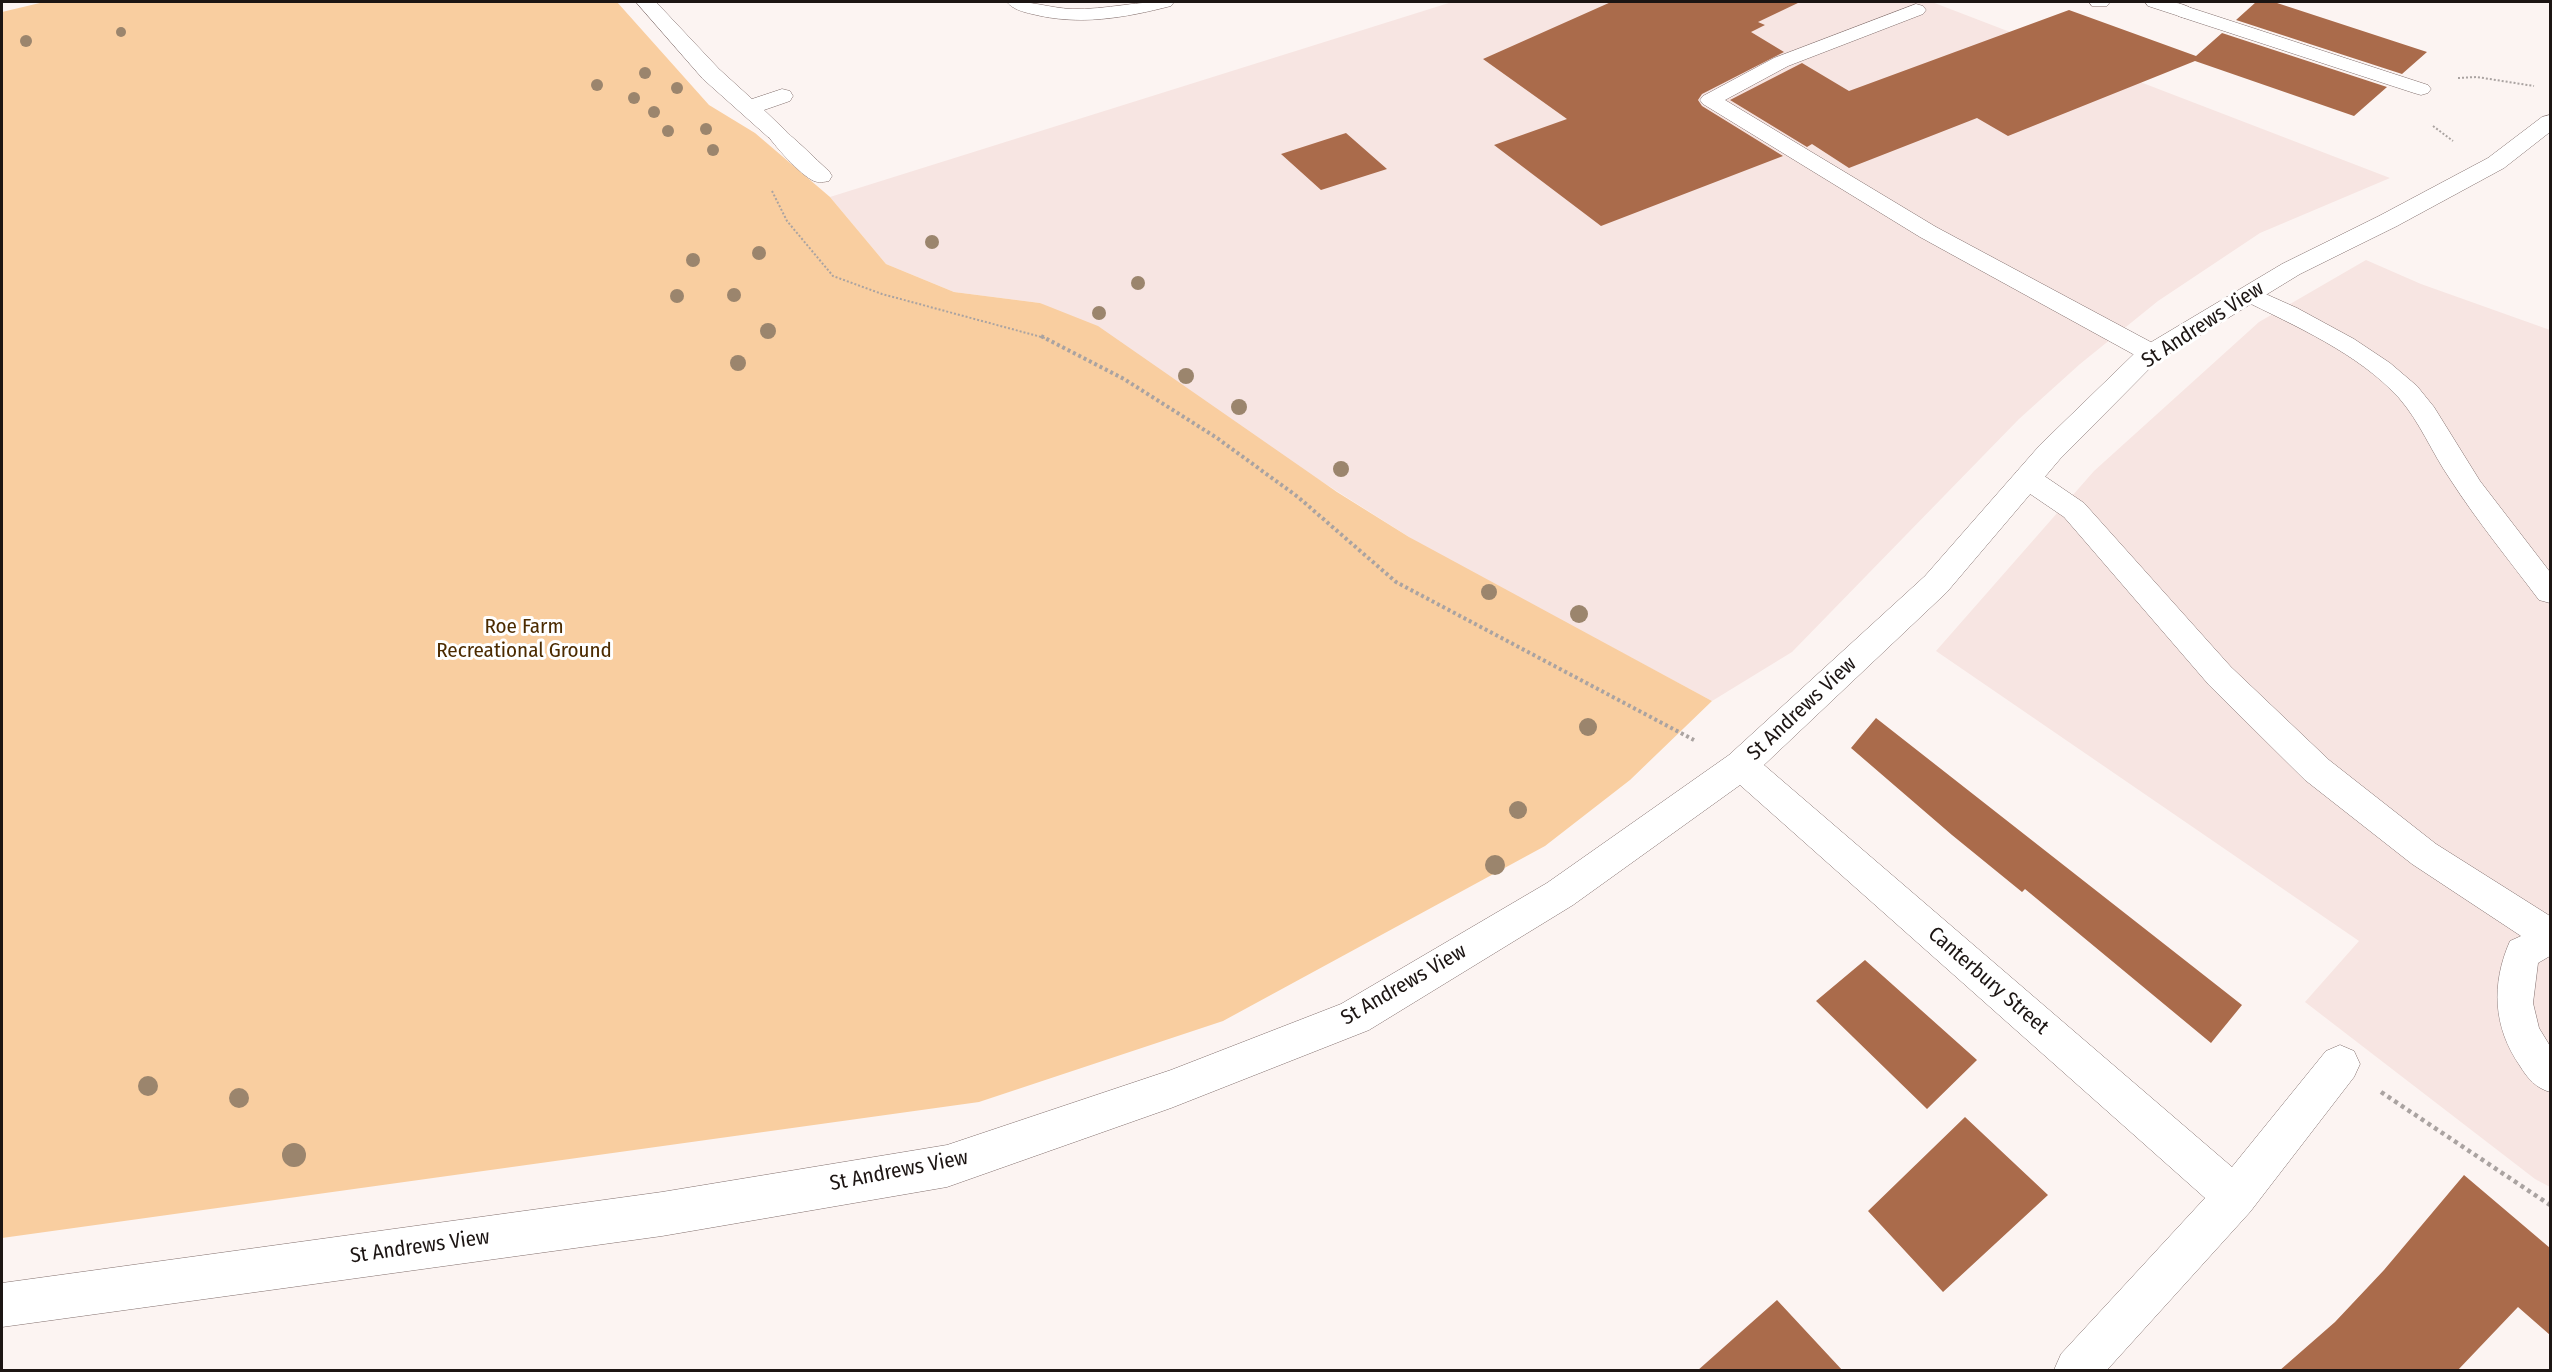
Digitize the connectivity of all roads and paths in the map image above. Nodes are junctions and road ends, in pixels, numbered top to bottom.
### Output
1 (646, 2) edge
2 (1017, 2) edge
3 (1164, 2) edge
4 (2155, 2) edge
5 (1916, 10) dead end
6 (2185, 12) joint
7 (2540, 87) dead end
8 (2421, 89) junction
9 (783, 96) dead end
10 (749, 108) junction
11 (2550, 122) edge
12 (776, 132) joint
13 (2496, 163) junction
14 (821, 176) dead end
15 (767, 182) dead end
16 (2250, 294) junction
17 (2151, 353) junction
18 (2027, 478) junction
19 (2550, 592) edge
20 (1741, 765) junction
21 (2550, 937) edge
22 (2340, 1064) joint
23 (2550, 1074) edge
24 (2235, 1197) junction
25 (2550, 1205) edge
26 (2, 1305) edge
27 (2077, 1371) edge

1 - 10 street
2 - 3 street
4 - 6 street
5 - 17 lane
6 - 8 lane
7 - 8 path
8 - 13 path
9 - 10 street
10 - 12 street
11 - 13 street, St Andrews View
12 - 14 lane
13 - 16 street, St Andrews View
15 - 20 path
16 - 17 street, St Andrews View
16 - 19 lane
17 - 18 street, St Andrews View
18 - 20 street, St Andrews View
18 - 21 lane
20 - 24 street, Canterbury Street
20 - 26 street, St Andrews View
21 - 23 lane
22 - 24 street
22 - 25 path
24 - 27 street

